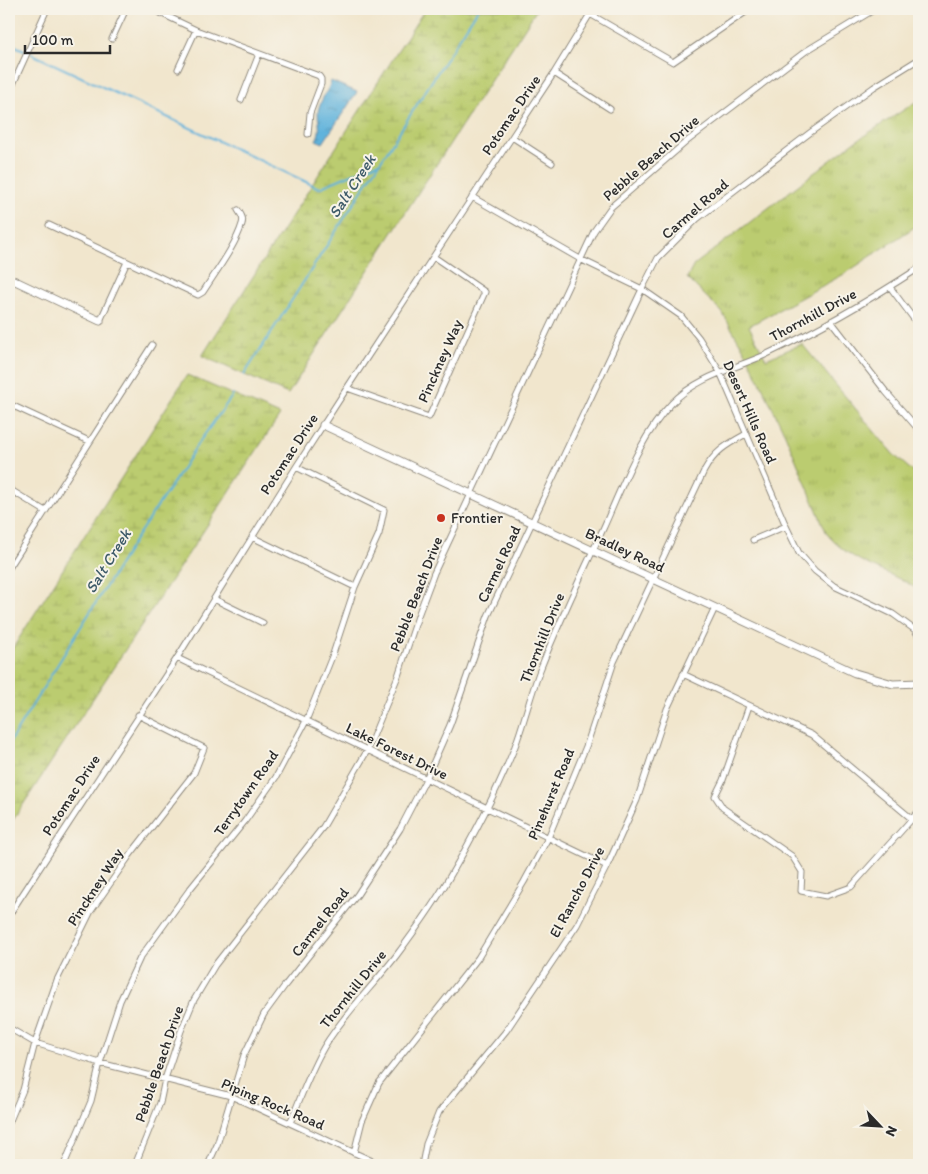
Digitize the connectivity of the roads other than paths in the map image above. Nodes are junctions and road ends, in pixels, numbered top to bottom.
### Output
1 (47, 9) edge
2 (126, 9) edge
3 (152, 9) edge
4 (750, 9) edge
5 (875, 9) edge
6 (592, 11) edge
7 (196, 30) junction
8 (112, 39) dead end
9 (259, 54) junction
10 (919, 59) edge
11 (178, 69) dead end
12 (554, 74) junction
13 (9, 93) edge
14 (241, 100) dead end
15 (610, 109) dead end
16 (308, 134) dead end
17 (512, 137) junction
18 (552, 164) dead end
19 (472, 197) junction
20 (238, 210) dead end
21 (49, 225) dead end
22 (434, 257) junction
23 (580, 259) junction
24 (127, 262) junction
25 (919, 268) edge
26 (9, 278) edge
27 (890, 287) junction
28 (642, 289) junction
29 (100, 321) joint
30 (831, 321) junction
31 (919, 326) edge
32 (152, 345) dead end
33 (720, 372) junction
34 (346, 388) junction
35 (9, 404) edge
36 (324, 425) junction
37 (919, 430) edge
38 (746, 434) junction
39 (89, 441) junction
40 (296, 467) junction
41 (9, 489) edge
42 (472, 493) junction
43 (45, 511) junction
44 (532, 522) junction
45 (786, 526) junction
46 (252, 537) junction
47 (753, 540) dead end
48 (593, 550) junction
49 (9, 568) edge
50 (654, 579) junction
51 (355, 587) junction
52 (214, 599) junction
53 (715, 608) junction
54 (264, 623) dead end
55 (919, 638) edge
56 (177, 658) junction
57 (683, 674) junction
58 (919, 683) edge
59 (749, 706) junction
60 (138, 716) junction
61 (306, 721) junction
62 (367, 751) junction
63 (426, 779) junction
64 (487, 808) junction
65 (919, 811) edge
66 (912, 819) junction
67 (548, 838) junction
68 (608, 866) junction
69 (9, 915) edge
70 (9, 1028) edge
71 (35, 1043) junction
72 (100, 1063) junction
73 (165, 1079) junction
74 (231, 1096) junction
75 (9, 1123) edge
76 (290, 1123) junction
77 (354, 1153) junction
78 (64, 1165) edge
79 (135, 1165) edge
80 (208, 1165) edge
81 (381, 1165) edge
82 (422, 1165) edge

1 - 13 street
2 - 8 street
3 - 7 street
4 - 6 street
5 - 23 street, Pebble Beach Drive
6 - 12 street, Potomac Drive
7 - 9 street
7 - 11 street
9 - 14 street
9 - 16 street
10 - 28 street, Carmel Road
12 - 15 street
12 - 17 street, Potomac Drive
17 - 18 street
17 - 19 street, Potomac Drive
19 - 22 street, Potomac Drive
19 - 23 street, Desert Hills Road
20 - 24 street
21 - 24 street
22 - 34 street, Potomac Drive
22 - 34 street, Pinckney Way
23 - 28 street, Desert Hills Road
23 - 42 street, Pebble Beach Drive
24 - 29 street
25 - 27 street, Thornhill Drive
26 - 29 street
27 - 30 street, Thornhill Drive
27 - 31 street
28 - 33 street, Desert Hills Road
28 - 44 street, Carmel Road
30 - 33 street, Thornhill Drive
30 - 37 street
32 - 39 street
33 - 38 street, Desert Hills Road
33 - 48 street, Thornhill Drive
34 - 36 street, Potomac Drive
35 - 39 street
36 - 40 street, Potomac Drive
36 - 42 street, Bradley Road
38 - 45 street, Desert Hills Road
38 - 50 street, Pinehurst Road
39 - 43 street
40 - 46 street, Potomac Drive
40 - 51 street, Terrytown Road
41 - 43 street
42 - 44 street, Bradley Road
42 - 62 street, Pebble Beach Drive
43 - 49 street
44 - 48 street, Bradley Road
44 - 63 street, Carmel Road
45 - 47 street
45 - 55 street, Desert Hills Road
46 - 51 street
46 - 52 street, Potomac Drive
48 - 50 street, Bradley Road
48 - 64 street, Thornhill Drive
50 - 53 street, Bradley Road
50 - 67 street, Pinehurst Road
51 - 61 street, Terrytown Road
52 - 54 street
52 - 56 street, Potomac Drive
53 - 57 street, El Rancho Drive
53 - 58 street, Bradley Road
56 - 60 street, Potomac Drive
56 - 61 street, Lake Forest Drive
57 - 59 street
57 - 68 street, El Rancho Drive
59 - 66 street
59 - 66 street
60 - 69 street, Potomac Drive
60 - 71 street, Pinckney Way
61 - 62 street, Lake Forest Drive
61 - 72 street, Terrytown Road
62 - 63 street, Lake Forest Drive
62 - 73 street, Pebble Beach Drive
63 - 64 street, Lake Forest Drive
63 - 74 street, Carmel Road
64 - 67 street, Lake Forest Drive
64 - 76 street, Thornhill Drive
65 - 66 street
67 - 68 street, Lake Forest Drive
67 - 77 street, Pinehurst Road
68 - 82 street, El Rancho Drive
70 - 71 street, Piping Rock Road
71 - 72 street, Piping Rock Road
71 - 75 street, Pinckney Way
72 - 73 street, Piping Rock Road
72 - 78 street, Terrytown Road
73 - 74 street, Piping Rock Road
73 - 79 street, Pebble Beach Drive
74 - 76 street, Piping Rock Road
74 - 80 street, Carmel Road
76 - 77 street, Piping Rock Road
77 - 81 street, Piping Rock Road

